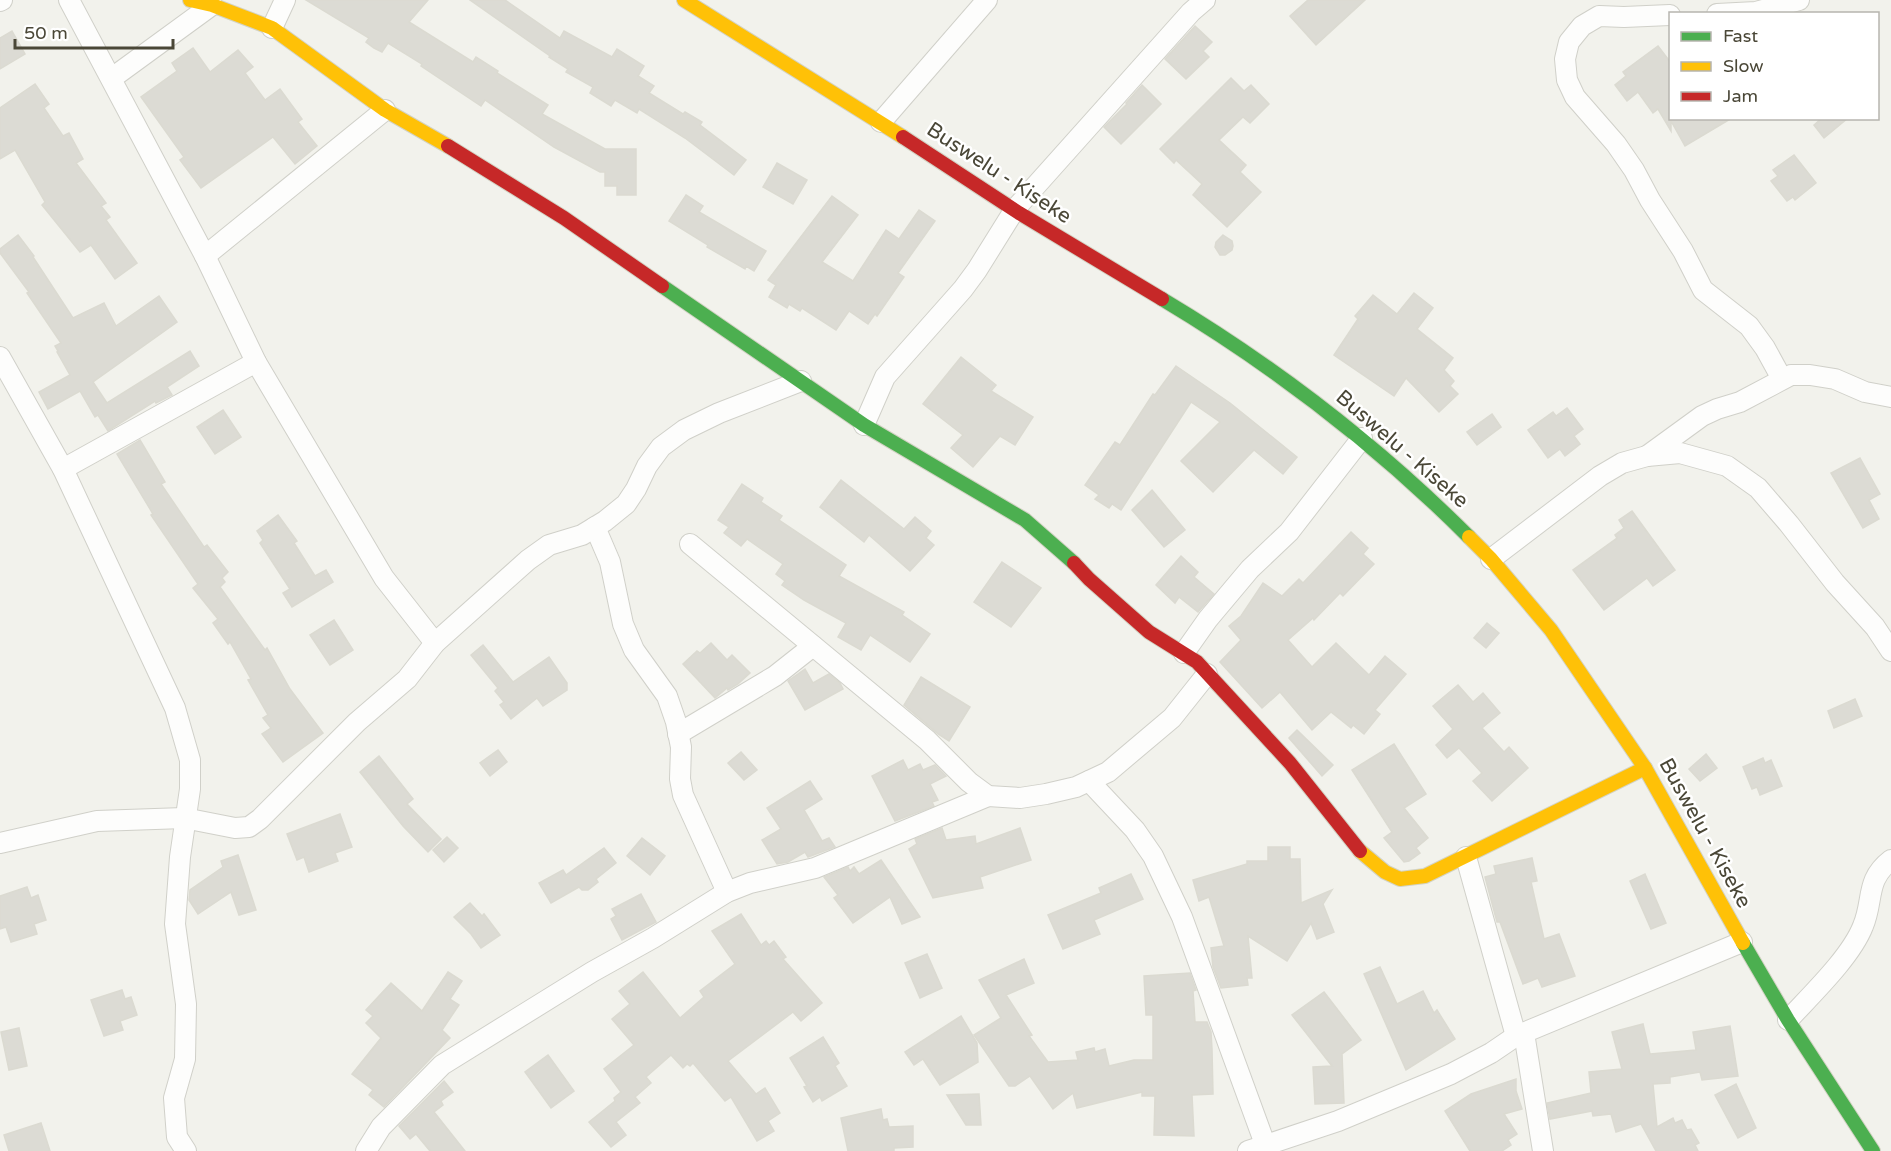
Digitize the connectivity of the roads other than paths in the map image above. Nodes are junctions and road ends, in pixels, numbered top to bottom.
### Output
1 (69, 0) edge
2 (190, 0) edge
3 (285, 0) edge
4 (684, 0) edge
5 (987, 0) edge
6 (1205, 0) edge
7 (1799, 0) edge
8 (212, 5) junction
9 (1756, 12) edge
10 (1669, 15) edge
11 (272, 28) junction
12 (112, 78) junction
13 (385, 110) junction
14 (881, 122) junction
15 (1015, 209) junction
16 (205, 256) junction
17 (0, 357) edge
18 (256, 362) junction
19 (1782, 379) junction
20 (801, 381) junction
21 (1891, 397) edge
22 (864, 425) junction
23 (1362, 438) junction
24 (1647, 456) junction
25 (63, 469) junction
26 (595, 527) junction
27 (690, 544) dead end
28 (1491, 559) junction
29 (435, 643) junction
30 (813, 646) junction
31 (1891, 651) edge
32 (1184, 653) junction
33 (1207, 674) junction
34 (678, 734) junction
35 (1645, 768) junction
36 (1089, 781) junction
37 (988, 796) junction
38 (184, 818) junction
39 (0, 843) edge
40 (1466, 857) junction
41 (1891, 861) edge
42 (727, 892) junction
43 (1742, 942) junction
44 (1788, 1020) junction
45 (1520, 1035) junction
46 (180, 1149) edge
47 (1256, 1149) edge
48 (366, 1151) edge
49 (1543, 1151) edge
50 (1873, 1151) edge

1 - 12 street
2 - 8 street
3 - 11 street
4 - 14 street, Buswelu - Kiseke
5 - 14 street
6 - 15 street
7 - 9 street
8 - 11 street
8 - 12 street
10 - 19 street
11 - 13 street
12 - 16 street
13 - 16 street
13 - 20 street
14 - 15 street, Buswelu - Kiseke
15 - 22 street
15 - 23 street, Buswelu - Kiseke
16 - 18 street
17 - 25 street
18 - 25 street
18 - 29 street
19 - 21 street
19 - 24 street
20 - 22 street
20 - 26 street
22 - 32 street
23 - 28 street, Buswelu - Kiseke
23 - 32 street
24 - 28 street
24 - 31 street
25 - 38 street
26 - 29 street
26 - 34 street
27 - 30 street
28 - 35 street, Buswelu - Kiseke
29 - 38 street
30 - 34 street
30 - 37 street
32 - 33 street
33 - 36 street
33 - 40 street
34 - 42 street
35 - 40 street
35 - 43 street, Buswelu - Kiseke
36 - 37 street
36 - 47 street
37 - 42 street
38 - 39 street
38 - 46 street
40 - 45 street
41 - 44 street
42 - 48 street
43 - 44 street, Buswelu - Kiseke
43 - 45 street
44 - 50 street, Buswelu - Kiseke
45 - 47 street
45 - 49 street

